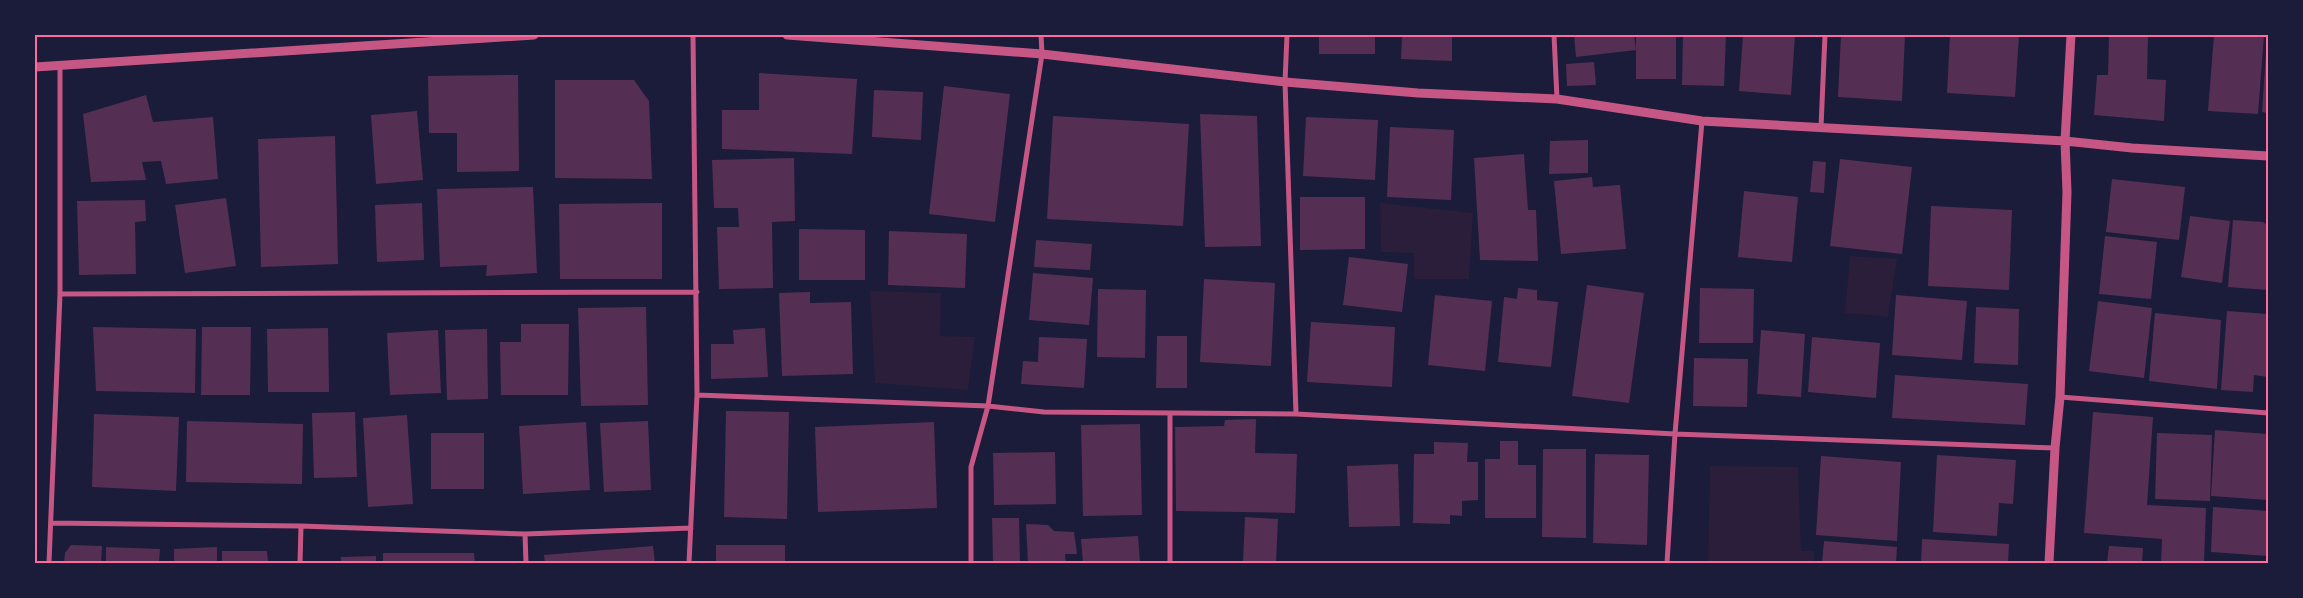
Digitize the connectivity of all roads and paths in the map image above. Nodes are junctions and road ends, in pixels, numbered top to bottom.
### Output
1 (534, 35) edge
2 (693, 35) edge
3 (787, 35) edge
4 (1041, 35) edge
5 (1287, 35) edge
6 (1554, 35) edge
7 (1825, 35) edge
8 (2071, 35) edge
9 (1042, 54) junction
10 (60, 66) junction
11 (35, 67) edge
12 (1286, 82) junction
13 (1557, 99) junction
14 (1702, 121) junction
15 (1821, 127) junction
16 (2065, 141) junction
17 (2268, 156) edge
18 (697, 292) junction
19 (60, 294) junction
20 (697, 395) junction
21 (2060, 397) junction
22 (988, 406) junction
23 (1170, 413) junction
24 (2268, 413) edge
25 (1296, 414) junction
26 (1675, 434) junction
27 (2055, 448) junction
28 (52, 524) junction
29 (301, 526) junction
30 (691, 528) junction
31 (526, 534) junction
32 (48, 563) edge
33 (300, 563) edge
34 (526, 563) edge
35 (689, 563) edge
36 (971, 563) edge
37 (1170, 563) edge
38 (1667, 563) edge
39 (2049, 563) edge

1 - 10 street
2 - 18 street
3 - 9 street
4 - 9 street
5 - 12 street
6 - 13 street
7 - 15 street
8 - 16 street
9 - 12 street
9 - 22 street
10 - 11 street
10 - 19 street
12 - 13 street
12 - 25 street
13 - 14 street
14 - 15 street
14 - 26 street
15 - 16 street
16 - 17 street
16 - 21 street
18 - 19 street
18 - 20 street
19 - 28 street
20 - 22 street
20 - 30 street
21 - 24 street
21 - 27 street
22 - 23 street
22 - 36 street
23 - 25 street
23 - 37 street
25 - 26 street
26 - 27 street
26 - 38 street
27 - 39 street
28 - 29 street
28 - 32 street
29 - 31 street
29 - 33 street
30 - 31 street
30 - 35 street
31 - 34 street

